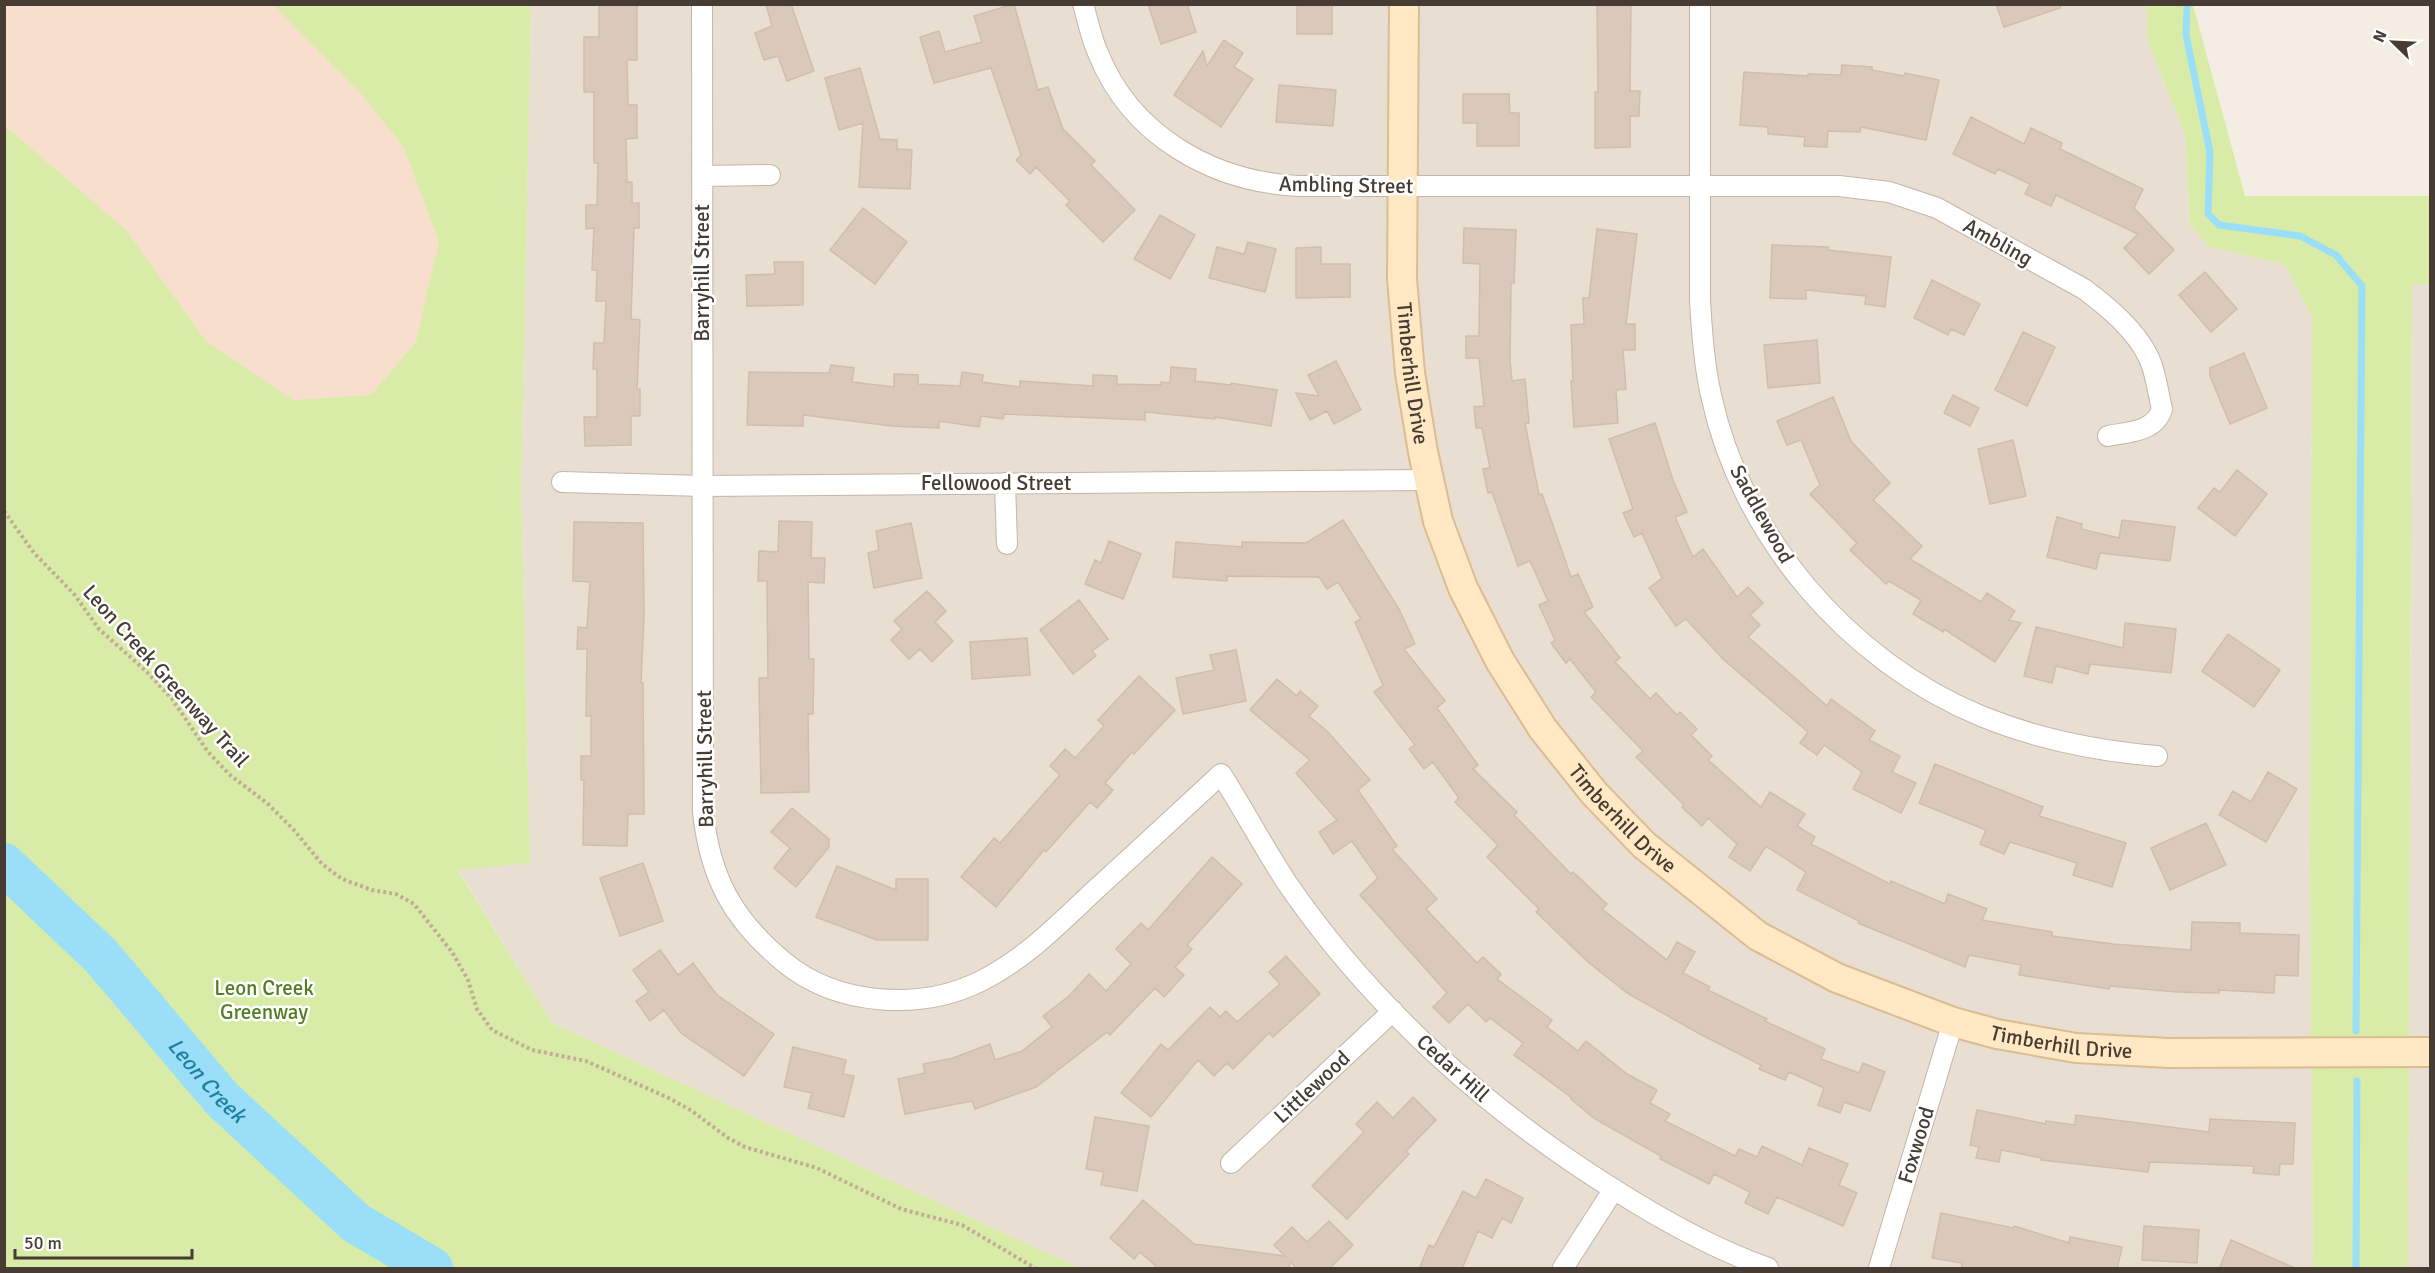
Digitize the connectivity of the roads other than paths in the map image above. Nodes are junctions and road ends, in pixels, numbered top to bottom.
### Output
1 (702, 4) edge
2 (1083, 4) edge
3 (1404, 4) edge
4 (1700, 4) edge
5 (702, 176) junction
6 (770, 176) dead end
7 (1700, 186) junction
8 (1404, 187) junction
9 (2108, 436) dead end
10 (1429, 480) junction
11 (562, 482) dead end
12 (1005, 483) junction
13 (703, 486) junction
14 (1007, 544) dead end
15 (2157, 756) dead end
16 (1221, 774) joint
17 (1393, 1011) junction
18 (1953, 1022) junction
19 (2430, 1052) edge
20 (1231, 1163) dead end
21 (1614, 1189) junction
22 (1563, 1269) edge
23 (1768, 1269) edge
24 (1879, 1269) edge

1 - 5 street, Barryhill Street
2 - 8 street, Ambling Street
3 - 8 street, Timberhill Drive
4 - 7 street, Saddlewood
5 - 6 street
5 - 13 street, Barryhill Street
7 - 8 street, Ambling Street
7 - 9 street, Ambling
7 - 15 street, Saddlewood
8 - 10 street, Timberhill Drive
10 - 12 street, Fellowood Street
10 - 18 street, Timberhill Drive
11 - 13 street, Fellowood Street
12 - 13 street, Fellowood Street
12 - 14 street
13 - 16 street, Barryhill Street
16 - 17 street, Cedar Hill
17 - 20 street, Littlewood
17 - 21 street, Cedar Hill
18 - 19 street, Timberhill Drive
18 - 24 street, Foxwood
21 - 22 street
21 - 23 street, Cedar Hill

